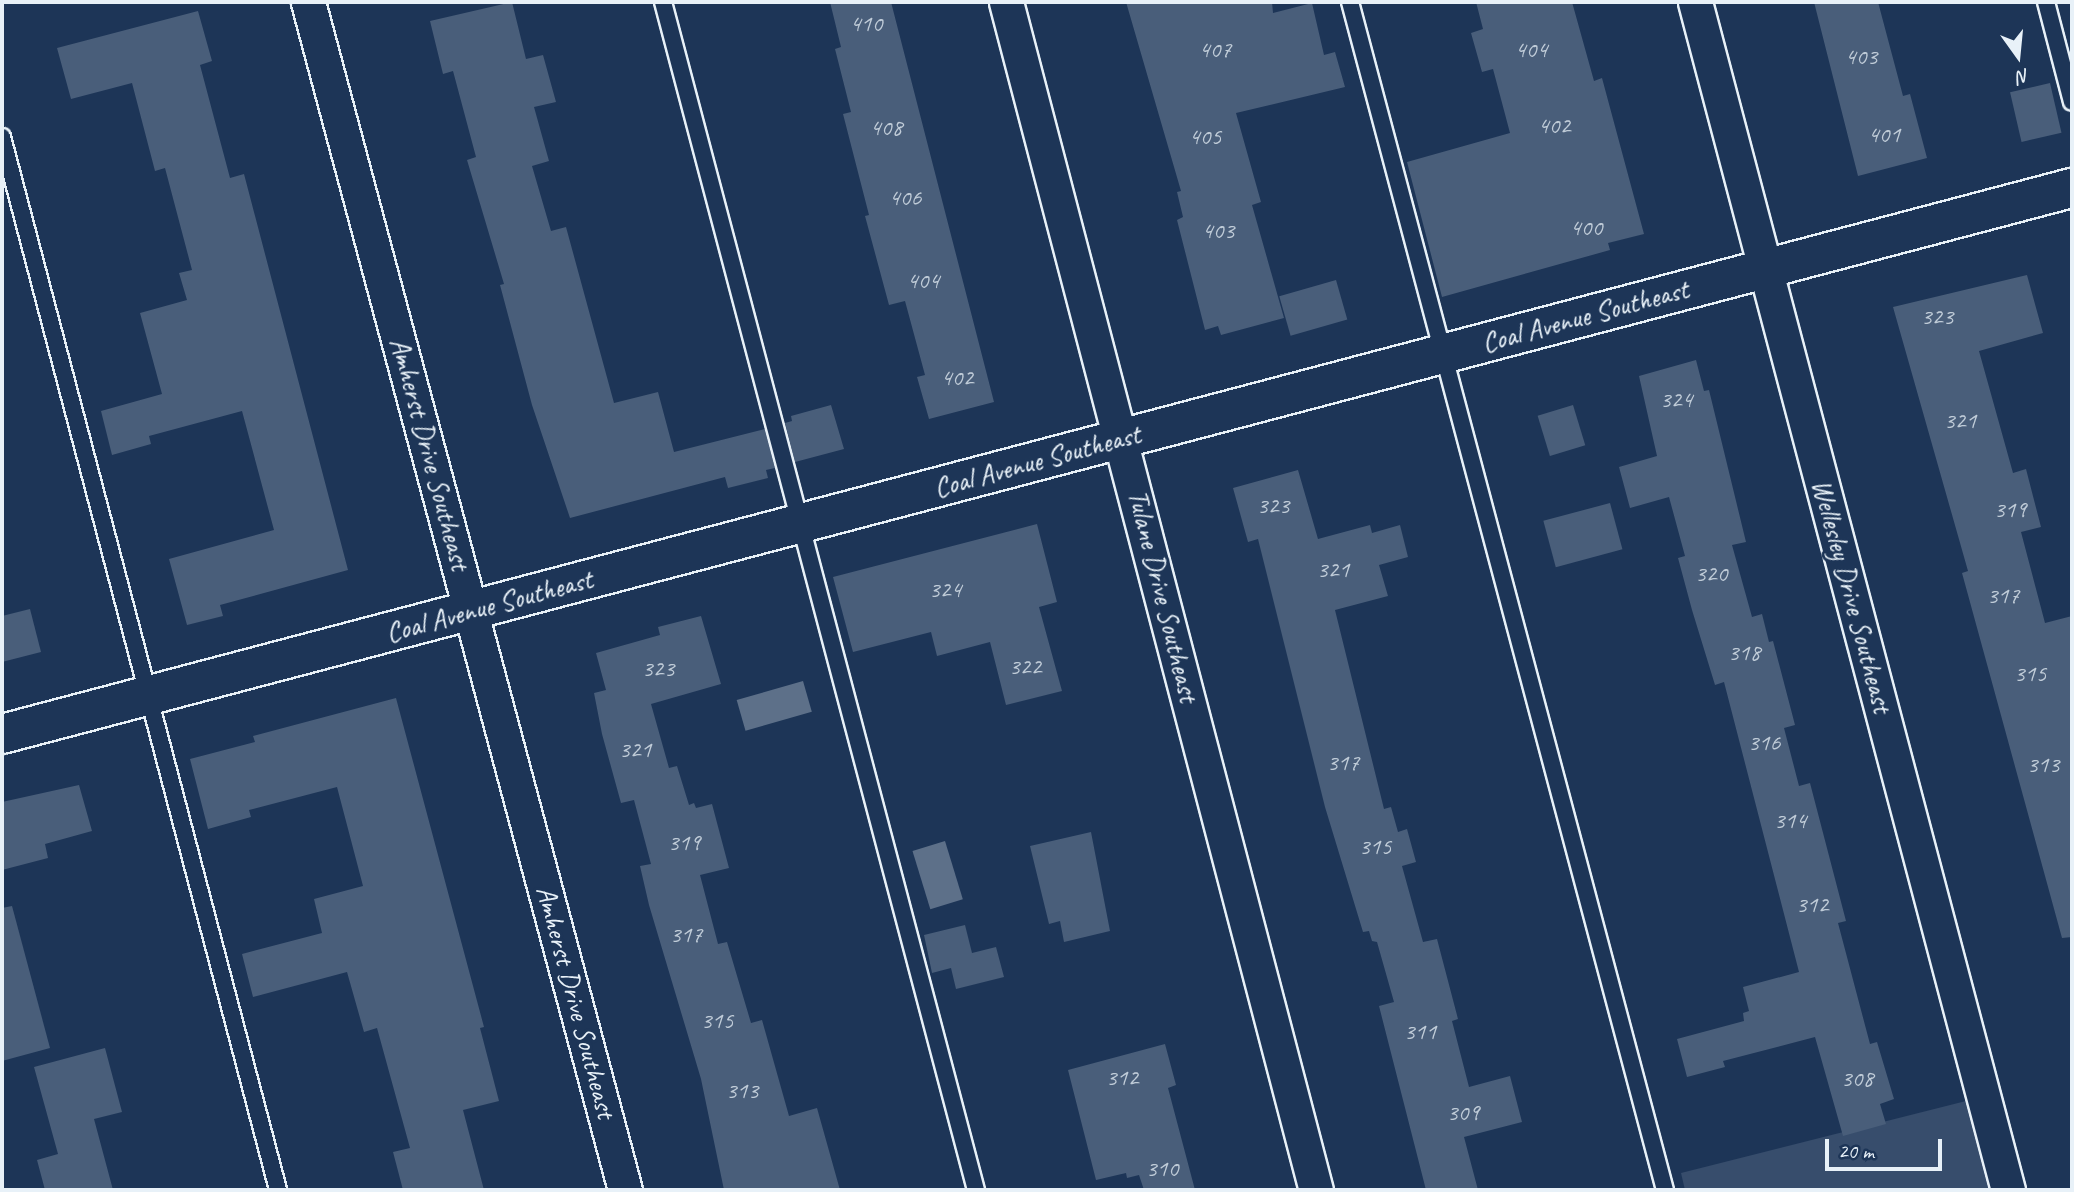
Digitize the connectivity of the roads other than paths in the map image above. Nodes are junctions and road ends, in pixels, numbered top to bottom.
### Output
1 (308, 2) edge
2 (663, 2) edge
3 (1006, 2) edge
4 (1350, 2) edge
5 (1695, 2) edge
6 (2046, 2) edge
7 (2072, 102) edge
8 (2, 137) edge
9 (2072, 188) edge
10 (1765, 268) junction
11 (1444, 353) junction
12 (1122, 439) junction
13 (801, 523) junction
14 (472, 610) junction
15 (146, 696) junction
16 (2, 734) edge
17 (278, 1190) edge
18 (625, 1190) edge
19 (976, 1190) edge
20 (1317, 1190) edge
21 (1665, 1190) edge
22 (2008, 1190) edge

1 - 14 street, Amherst Drive Southeast
2 - 13 lane
3 - 12 street, Tulane Drive Southeast
4 - 11 lane
5 - 10 street, Wellesley Drive Southeast
6 - 7 lane
8 - 15 lane
9 - 10 main road, Coal Avenue Southeast
10 - 11 main road, Coal Avenue Southeast
10 - 22 street, Wellesley Drive Southeast
11 - 12 main road, Coal Avenue Southeast
11 - 21 lane
12 - 13 main road, Coal Avenue Southeast
12 - 20 street, Tulane Drive Southeast
13 - 14 main road, Coal Avenue Southeast
13 - 19 lane
14 - 15 main road, Coal Avenue Southeast
14 - 18 street, Amherst Drive Southeast
15 - 16 main road, Coal Avenue Southeast
15 - 17 lane

